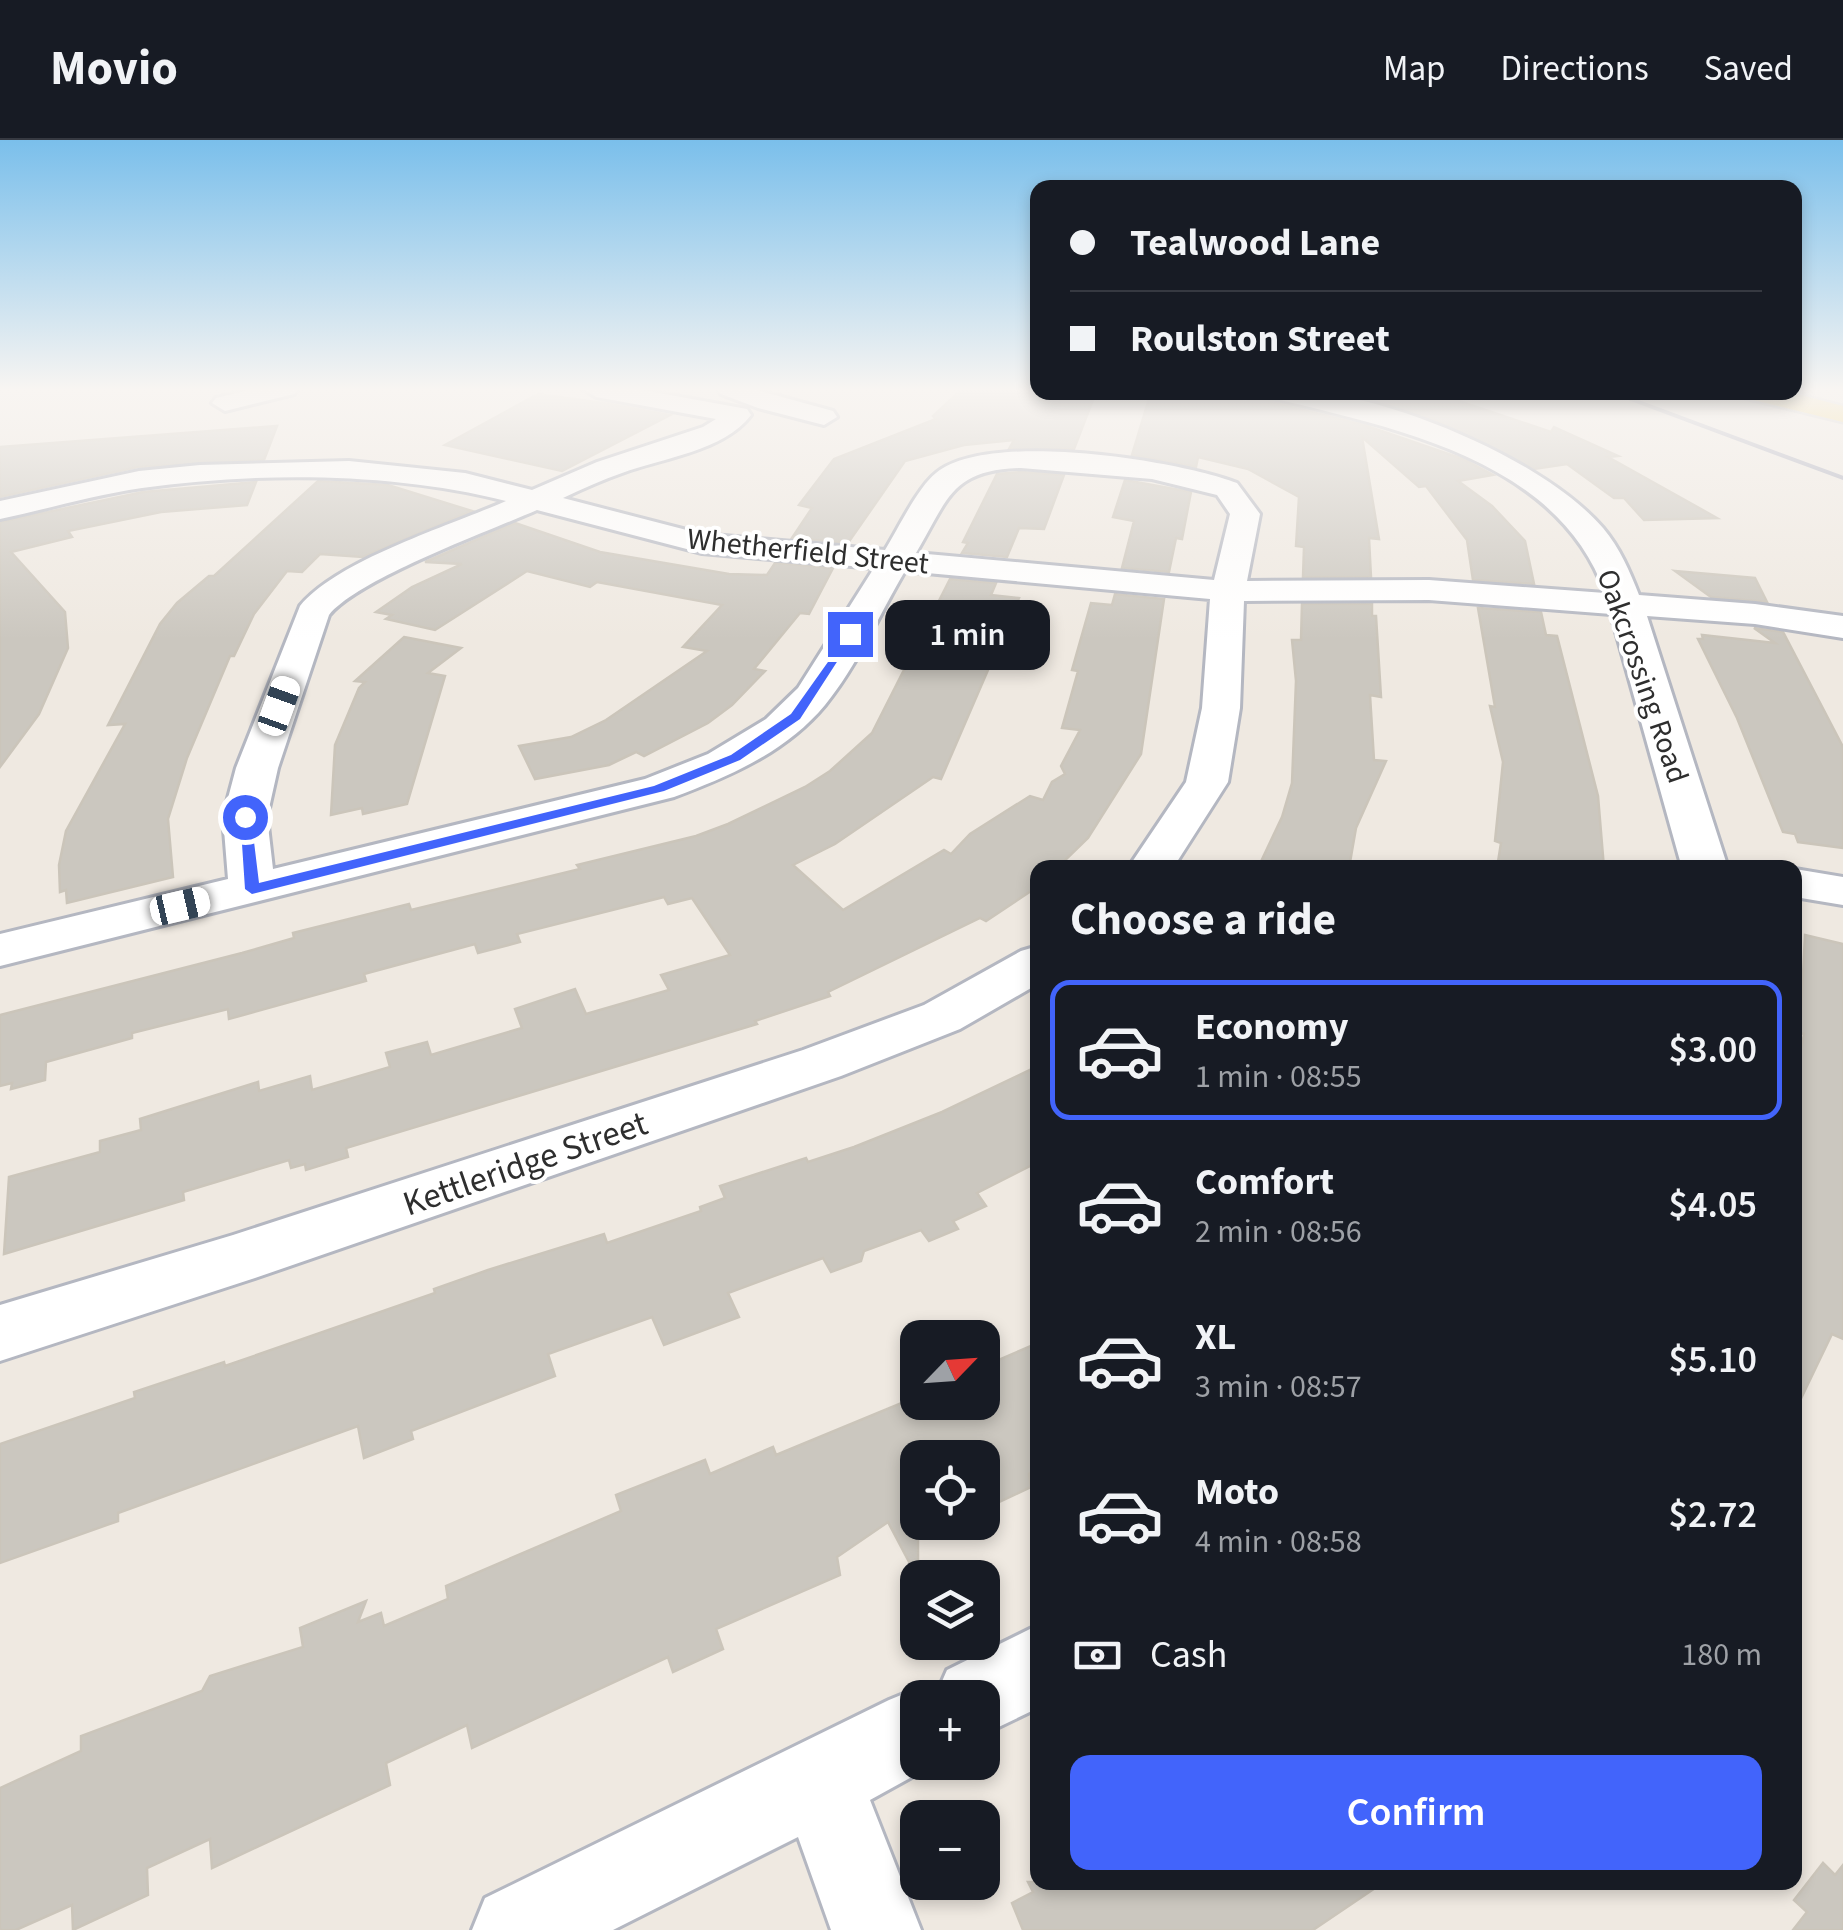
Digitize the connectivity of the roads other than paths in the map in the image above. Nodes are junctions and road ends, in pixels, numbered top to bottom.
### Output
1 (225, 473) edge
2 (362, 473) edge
3 (597, 473) edge
4 (958, 473) edge
5 (1150, 473) edge
6 (1511, 473) edge
7 (535, 502) junction
8 (0, 510) edge
9 (894, 561) junction
10 (1228, 592) junction
11 (1625, 604) junction
12 (1843, 627) edge
13 (1155, 860) edge
14 (1704, 860) edge
15 (1802, 884) edge
16 (252, 889) junction
17 (1843, 891) edge
18 (0, 950) edge
19 (1030, 967) edge
20 (0, 1333) edge
21 (1030, 1668) edge
22 (1000, 1685) edge
23 (900, 1738) edge
24 (821, 1781) junction
25 (516, 1930) edge
26 (876, 1930) edge

1 - 8 street, Whetherfield Street
2 - 7 street, Whetherfield Street
3 - 7 street
4 - 9 street
5 - 10 street
6 - 11 street, Oakcrossing Road
7 - 9 street, Whetherfield Street
7 - 16 street
9 - 10 street, Whetherfield Street
9 - 16 street
10 - 11 street, Whetherfield Street
10 - 13 street
11 - 12 street, Whetherfield Street
11 - 14 street, Oakcrossing Road
15 - 17 street
16 - 18 street
19 - 20 street, Kettleridge Street
21 - 22 street
23 - 24 street
24 - 25 street
24 - 26 street

